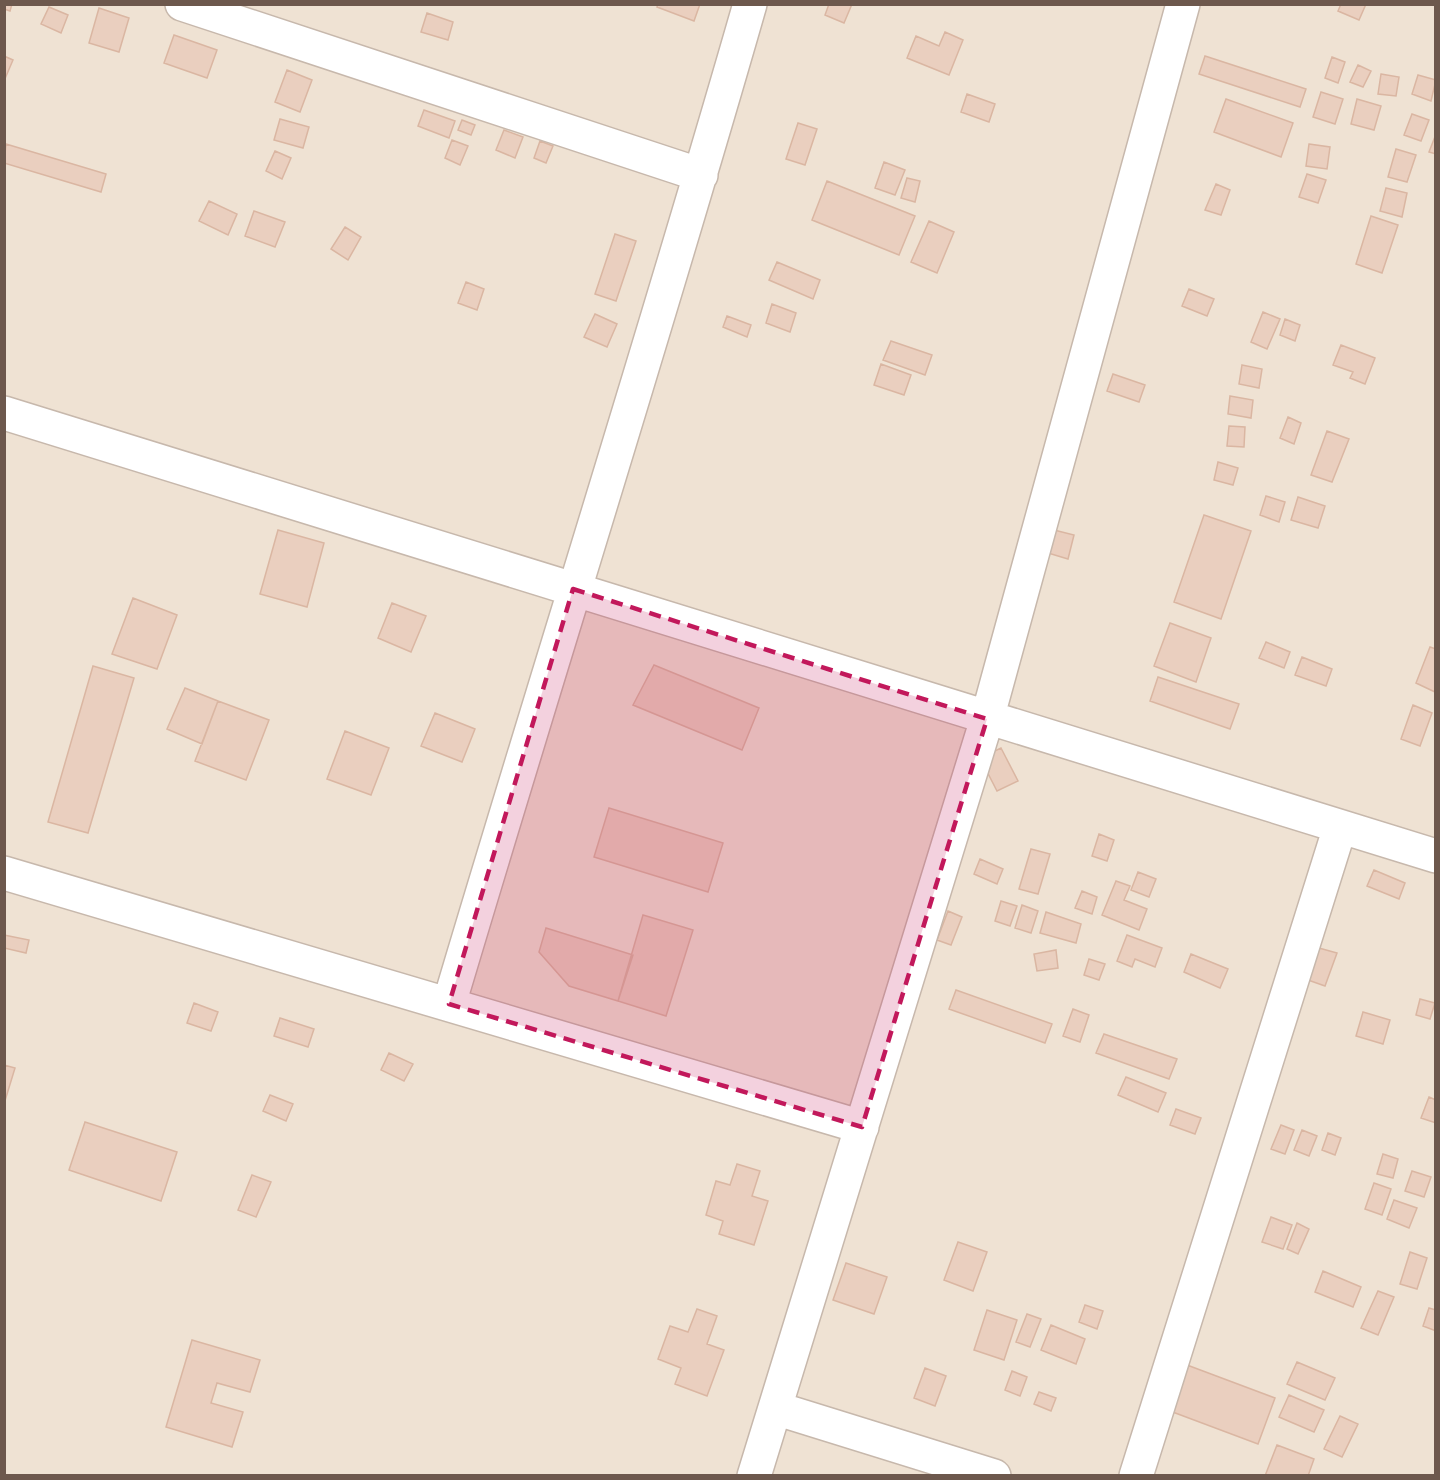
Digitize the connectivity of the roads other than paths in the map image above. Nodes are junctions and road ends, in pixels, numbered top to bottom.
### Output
1 (182, 4) edge
2 (750, 4) edge
3 (1184, 4) edge
4 (701, 175) junction
5 (4, 413) edge
6 (573, 589) junction
7 (987, 719) junction
8 (1340, 827) junction
9 (1436, 856) edge
10 (4, 873) edge
11 (449, 1004) junction
12 (862, 1127) junction
13 (775, 1408) junction
14 (754, 1476) edge
15 (994, 1476) edge
16 (1137, 1476) edge

1 - 4 street
2 - 4 street
3 - 7 street
4 - 6 street
5 - 6 street
6 - 7 street
6 - 11 street
7 - 8 street
7 - 12 street
8 - 9 street
8 - 16 street
10 - 11 street
11 - 12 street
12 - 13 street
13 - 14 street
13 - 15 street

